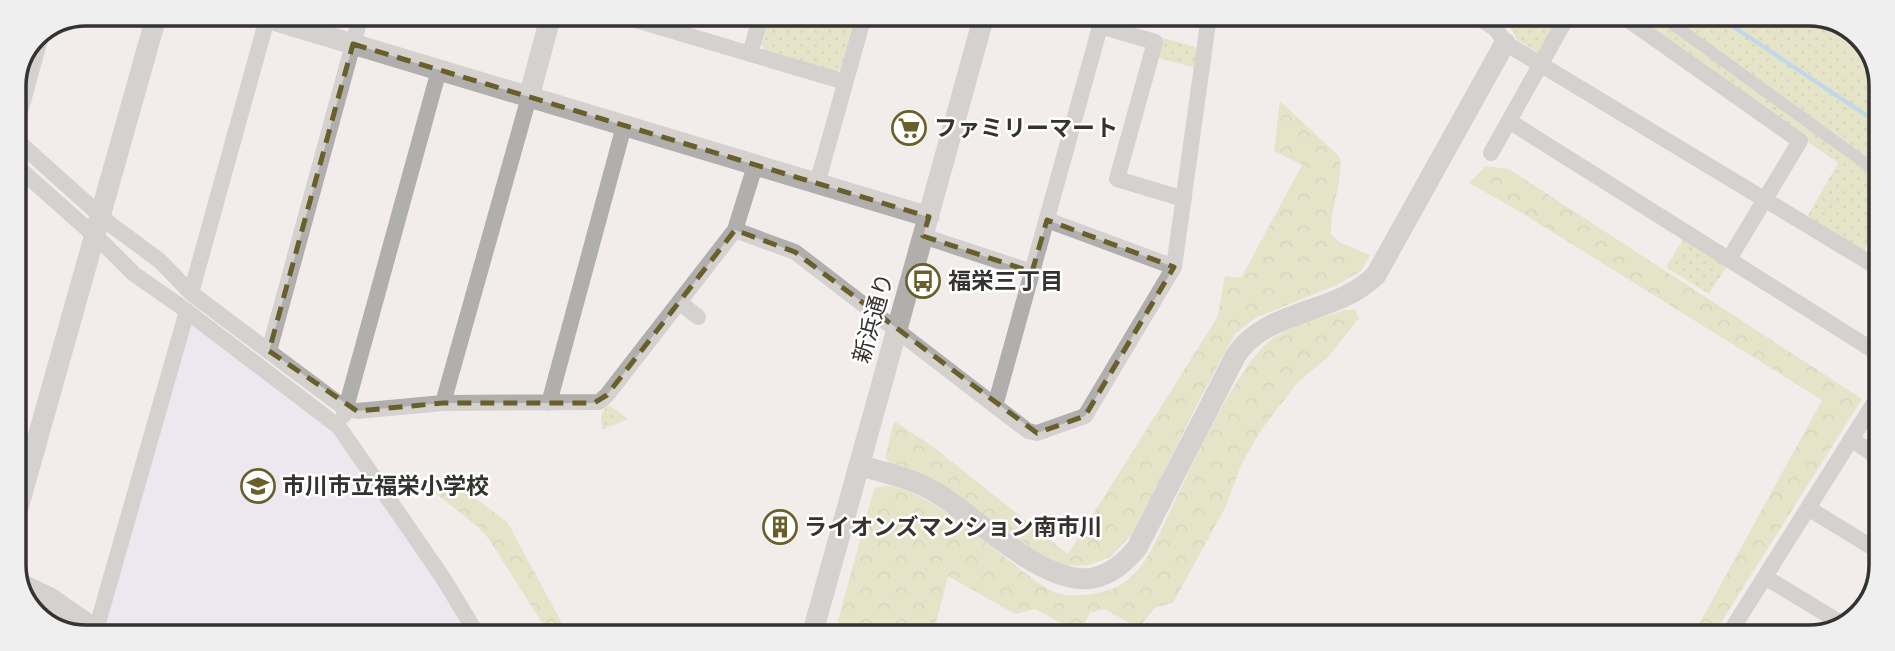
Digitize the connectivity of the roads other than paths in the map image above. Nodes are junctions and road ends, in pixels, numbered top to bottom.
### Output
1 (154, 26) edge
2 (258, 26) edge
3 (293, 26) edge
4 (358, 26) edge
5 (548, 26) edge
6 (672, 26) edge
7 (758, 26) edge
8 (860, 26) edge
9 (981, 26) edge
10 (1101, 26) edge
11 (1115, 26) edge
12 (1208, 26) edge
13 (1562, 26) edge
14 (1637, 26) edge
15 (1674, 26) edge
16 (1501, 30) edge
17 (353, 44) junction
18 (36, 52) edge
19 (750, 54) junction
20 (1540, 64) junction
21 (439, 70) junction
22 (845, 82) junction
23 (26, 91) edge
24 (528, 97) junction
25 (1509, 121) junction
26 (624, 126) junction
27 (26, 149) edge
28 (1491, 153) dead end
29 (755, 166) junction
30 (1869, 166) edge
31 (26, 173) edge
32 (817, 184) junction
33 (1184, 199) junction
34 (1765, 199) junction
35 (1046, 220) junction
36 (98, 225) junction
37 (926, 226) junction
38 (735, 230) junction
39 (1729, 259) junction
40 (1869, 262) edge
41 (1174, 267) junction
42 (1032, 272) junction
43 (191, 293) junction
44 (679, 302) junction
45 (187, 311) junction
46 (698, 317) dead end
47 (896, 331) junction
48 (1869, 348) edge
49 (269, 351) junction
50 (443, 403) junction
51 (549, 403) junction
52 (995, 406) junction
53 (346, 409) junction
54 (1869, 411) edge
55 (339, 427) junction
56 (1851, 439) junction
57 (1869, 451) edge
58 (859, 465) junction
59 (26, 480) edge
60 (1808, 508) junction
61 (1869, 545) edge
62 (1765, 577) junction
63 (31, 589) edge
64 (1834, 619) edge
65 (88, 625) edge
66 (100, 625) edge
67 (472, 625) edge
68 (814, 625) edge
69 (1735, 625) edge

1 - 36 street
2 - 43 street
3 - 17 street
4 - 17 street
5 - 24 street
6 - 19 street
7 - 19 street
8 - 22 street
9 - 37 street, 新浜通り
10 - 35 street
11 - 33 street
12 - 33 street
13 - 20 street
14 - 34 street
15 - 30 street
16 - 20 street
16 - 58 street
17 - 21 street
17 - 49 street
18 - 23 street
19 - 22 street
20 - 25 street
20 - 34 street
21 - 24 street
21 - 53 street
22 - 32 street
24 - 26 street
24 - 50 street
25 - 28 street
25 - 39 street
26 - 29 street
26 - 51 street
27 - 36 street
29 - 32 street
29 - 38 street
31 - 36 street
32 - 37 street
33 - 41 street
34 - 39 street
34 - 40 street
35 - 41 street
35 - 42 street
36 - 43 street
36 - 45 street
36 - 59 street
37 - 42 street
37 - 47 street, 新浜通り
38 - 44 street
38 - 47 street
39 - 48 street
41 - 52 street
42 - 52 street
43 - 49 street
44 - 46 street
44 - 51 street
45 - 55 street
45 - 66 street
47 - 52 street
47 - 58 street, 新浜通り
49 - 53 street
50 - 51 street
50 - 53 street
53 - 55 street
54 - 56 street
55 - 67 street
56 - 57 street
56 - 60 street
58 - 68 street, 新浜通り
60 - 61 street
60 - 62 street
62 - 64 street
62 - 69 street
63 - 65 street

